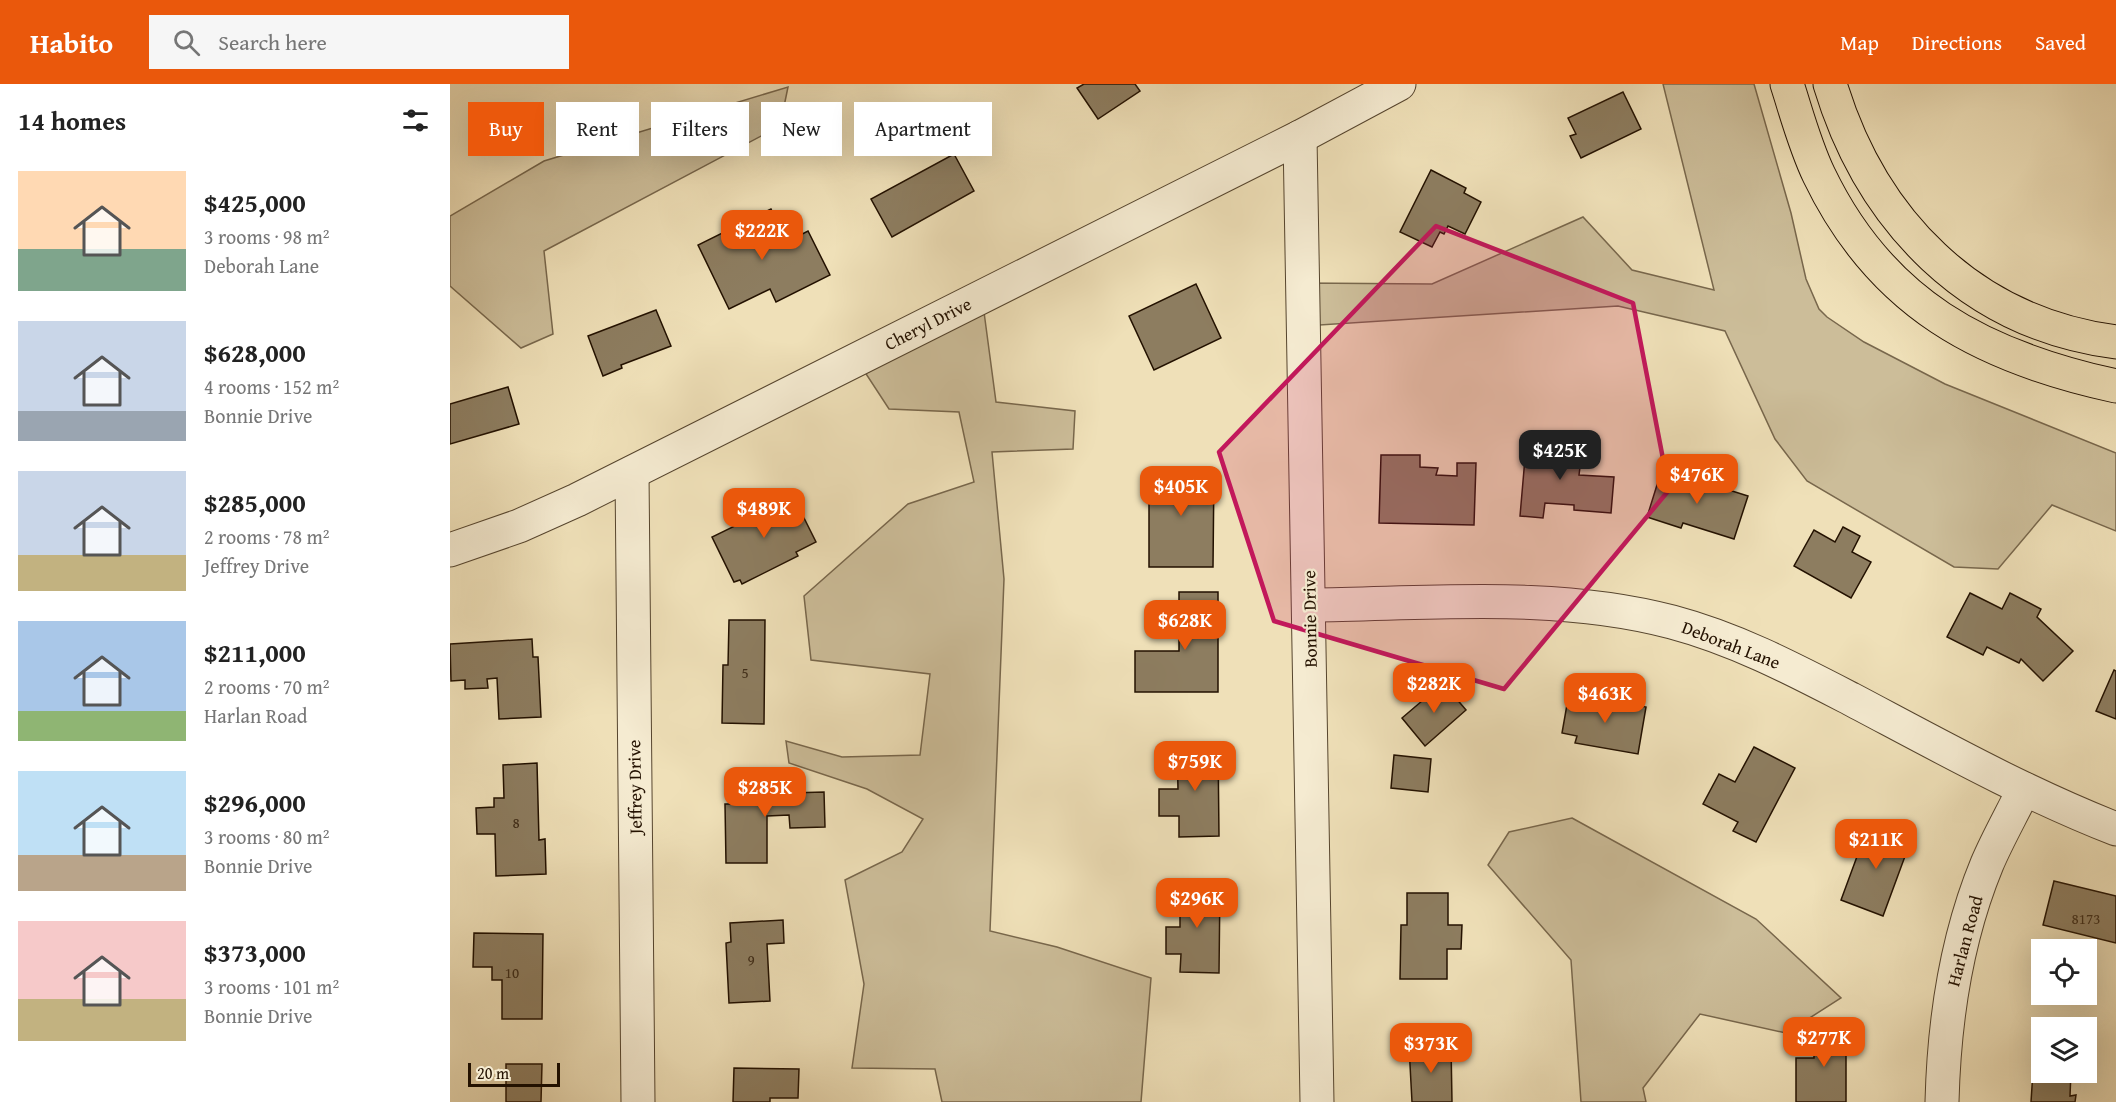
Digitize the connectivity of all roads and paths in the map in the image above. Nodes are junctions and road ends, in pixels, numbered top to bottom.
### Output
1 (1399, 84) edge
2 (1787, 84) edge
3 (1830, 84) edge
4 (1300, 136) junction
5 (2116, 342) edge
6 (2116, 387) edge
7 (632, 473) junction
8 (450, 550) edge
9 (1310, 605) junction
10 (2024, 789) junction
11 (2116, 829) edge
12 (638, 1102) edge
13 (1317, 1102) edge
14 (1942, 1102) edge

1 - 4 street, Cheryl Drive
2 - 6 highway
3 - 5 highway
4 - 7 street, Cheryl Drive
4 - 9 street, Bonnie Drive
7 - 8 street, Cheryl Drive
7 - 12 street, Jeffrey Drive
9 - 10 street, Deborah Lane
9 - 13 street, Bonnie Drive
10 - 11 street, Deborah Lane
10 - 14 street, Harlan Road

